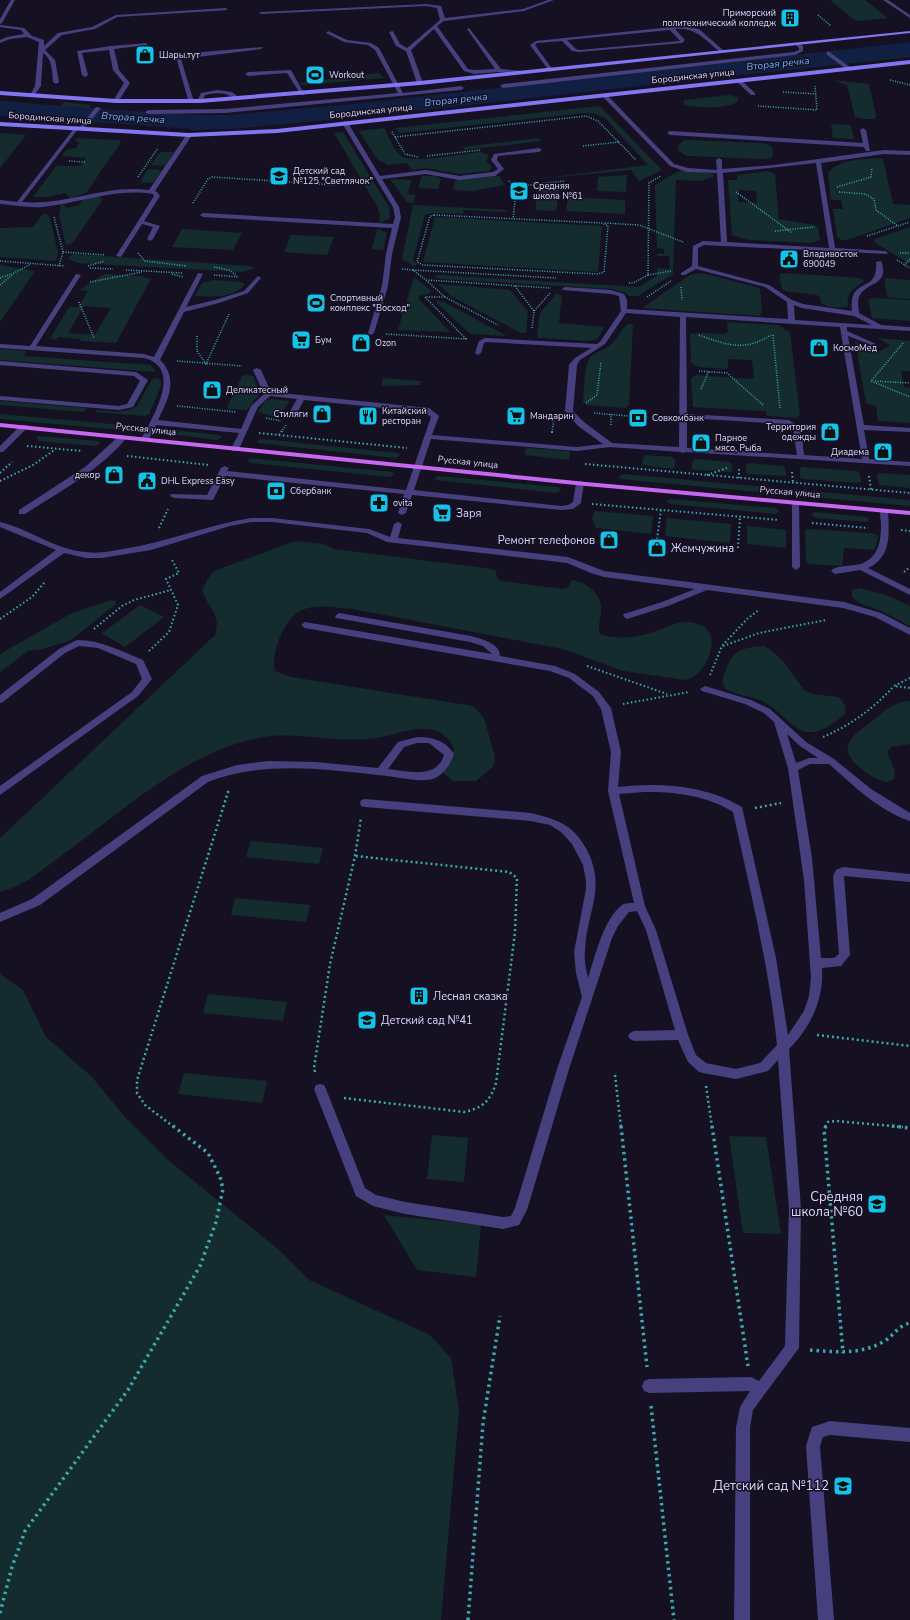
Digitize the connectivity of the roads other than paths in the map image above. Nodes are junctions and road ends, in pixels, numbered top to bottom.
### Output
1 (13, 0) edge
2 (552, 0) edge
3 (885, 0) edge
4 (226, 8) dead end
5 (261, 13) dead end
6 (910, 17) edge
7 (443, 20) junction
8 (0, 22) edge
9 (0, 26) edge
10 (434, 26) junction
11 (671, 28) junction
12 (469, 29) dead end
13 (328, 32) dead end
14 (391, 32) dead end
15 (910, 32) edge
16 (27, 35) junction
17 (563, 39) junction
18 (0, 42) edge
19 (146, 44) dead end
20 (797, 44) junction
21 (111, 48) junction
22 (261, 48) dead end
23 (42, 50) junction
24 (408, 50) junction
25 (722, 51) junction
26 (828, 53) dead end
27 (910, 62) edge
28 (848, 68) junction
29 (500, 70) junction
30 (550, 70) junction
31 (522, 73) junction
32 (248, 74) dead end
33 (85, 75) dead end
34 (738, 80) junction
35 (56, 82) dead end
36 (420, 83) junction
37 (396, 86) junction
38 (503, 86) dead end
39 (462, 88) dead end
40 (0, 93) edge
41 (303, 94) junction
42 (401, 94) junction
43 (752, 94) road end
44 (33, 95) junction
45 (604, 95) junction
46 (238, 99) junction
47 (116, 101) junction
48 (200, 101) junction
49 (191, 102) junction
50 (98, 108) dead end
51 (148, 112) dead end
52 (345, 123) junction
53 (0, 124) edge
54 (79, 129) junction
55 (863, 130) dead end
56 (670, 133) dead end
57 (189, 135) junction
58 (867, 145) junction
59 (539, 150) dead end
60 (910, 153) edge
61 (869, 154) junction
62 (719, 160) dead end
63 (818, 161) junction
64 (719, 171) junction
65 (378, 178) junction
66 (151, 192) junction
67 (0, 202) edge
68 (19, 203) junction
69 (47, 204) junction
70 (54, 214) road end
71 (203, 215) road end
72 (140, 222) junction
73 (396, 226) junction
74 (150, 239) dead end
75 (724, 244) junction
76 (832, 250) junction
77 (885, 253) dead end
78 (119, 256) road end
79 (879, 262) dead end
80 (695, 267) junction
81 (200, 274) road end
82 (682, 274) road end
83 (78, 275) dead end
84 (258, 278) road end
85 (565, 289) dead end
86 (790, 301) junction
87 (182, 310) junction
88 (624, 311) junction
89 (856, 314) junction
90 (683, 315) junction
91 (792, 322) junction
92 (882, 327) junction
93 (844, 329) junction
94 (910, 329) edge
95 (371, 333) road end
96 (873, 344) dead end
97 (601, 345) junction
98 (0, 346) edge
99 (32, 348) junction
100 (478, 353) dead end
101 (156, 360) junction
102 (0, 364) edge
103 (257, 370) road end
104 (268, 394) junction
105 (302, 397) junction
106 (0, 398) edge
107 (293, 413) dead end
108 (683, 416) junction
109 (152, 422) junction
110 (0, 425) edge
111 (860, 426) junction
112 (24, 427) junction
113 (910, 430) edge
114 (242, 432) junction
115 (123, 437) junction
116 (428, 437) junction
117 (145, 439) junction
118 (610, 445) junction
119 (235, 449) junction
120 (0, 450) edge
121 (683, 451) junction
122 (801, 458) junction
123 (866, 462) junction
124 (910, 464) edge
125 (418, 467) junction
126 (580, 483) junction
127 (409, 492) junction
128 (174, 496) dead end
129 (795, 503) junction
130 (884, 511) junction
131 (22, 512) dead end
132 (402, 513) dead end
133 (910, 513) edge
134 (0, 524) edge
135 (398, 524) dead end
136 (393, 540) junction
137 (62, 550) junction
138 (796, 567) dead end
139 (862, 568) junction
140 (835, 571) dead end
141 (707, 587) junction
142 (910, 592) edge
143 (0, 596) edge
144 (339, 616) dead end
145 (627, 616) dead end
146 (305, 625) dead end
147 (910, 632) edge
148 (496, 658) junction
149 (705, 690) road end
150 (0, 700) edge
151 (777, 721) junction
152 (832, 761) junction
153 (793, 768) junction
154 (382, 771) junction
155 (0, 791) edge
156 (614, 791) junction
157 (365, 802) road end
158 (910, 818) edge
159 (910, 878) edge
160 (640, 906) junction
161 (0, 918) edge
162 (816, 963) junction
163 (587, 995) junction
164 (682, 1035) junction
165 (634, 1036) dead end
166 (783, 1047) junction
167 (320, 1089) road end
168 (649, 1386) road end
169 (756, 1386) junction
170 (910, 1435) edge
171 (742, 1620) edge
172 (826, 1620) edge

1 - 8 street
2 - 7 street
3 - 6 street
4 - 23 street
5 - 7 street
7 - 10 street
9 - 16 street
10 - 24 street
10 - 29 street
11 - 17 street
11 - 17 street
11 - 25 street
12 - 29 street
13 - 37 street
14 - 24 street
15 - 20 main road, Бородинская улица
16 - 18 street
16 - 23 street
17 - 30 street
19 - 21 street
20 - 25 main road, Бородинская улица
20 - 38 street
21 - 33 street
21 - 47 street
22 - 49 street
23 - 35 street
23 - 44 street
24 - 36 street
25 - 30 main road, Бородинская улица
26 - 28 street
27 - 28 main road, Бородинская улица
28 - 34 main road, Бородинская улица
29 - 31 street
30 - 31 main road, Бородинская улица
31 - 36 main road, Бородинская улица
32 - 41 street
34 - 43 street
34 - 45 main road, Бородинская улица
36 - 37 main road, Бородинская улица
37 - 41 main road, Бородинская улица
37 - 42 street
39 - 42 street
40 - 44 main road, Бородинская улица
41 - 46 main road, Бородинская улица
42 - 51 street
44 - 47 main road, Бородинская улица
45 - 52 main road, Бородинская улица
45 - 64 street
46 - 48 main road, Бородинская улица
46 - 48 street
47 - 49 main road, Бородинская улица
48 - 49 main road, Бородинская улица
50 - 54 street
52 - 57 main road, Бородинская улица
52 - 65 street
53 - 54 main road, Бородинская улица
54 - 57 main road, Бородинская улица
54 - 68 street
55 - 58 street
56 - 58 street
57 - 66 street
58 - 61 street
59 - 65 street
60 - 61 street
61 - 63 street
62 - 64 street
63 - 64 street
63 - 76 street
64 - 75 street
65 - 73 street
66 - 69 street
66 - 72 street
67 - 68 street
68 - 69 street
69 - 70 street
71 - 73 street
72 - 74 street
72 - 78 street
73 - 95 street
75 - 76 street
75 - 80 street
76 - 77 street
79 - 89 street
80 - 82 street
80 - 86 street
81 - 87 street
83 - 99 street
84 - 87 street
85 - 88 street
86 - 89 street
86 - 91 street
87 - 101 street
88 - 90 street
88 - 97 street
89 - 92 street
90 - 91 street
90 - 108 street
91 - 93 street
92 - 93 street
92 - 94 street
93 - 96 street
93 - 111 street
97 - 100 street
97 - 118 street
98 - 99 street
99 - 101 street
101 - 109 street
102 - 106 street
103 - 104 street
104 - 105 street
104 - 114 street
105 - 107 street
105 - 116 street
108 - 121 street
108 - 122 street
109 - 114 street
109 - 117 street
110 - 112 main road, Русская улица
111 - 113 street
111 - 123 street
112 - 115 main road, Русская улица
112 - 120 street
114 - 119 street
115 - 117 main road, Русская улица
115 - 131 street
116 - 118 street
116 - 125 street
117 - 119 main road, Русская улица
118 - 121 street
119 - 125 main road, Русская улица
121 - 122 street
122 - 123 street
123 - 124 street
125 - 126 main road, Русская улица
125 - 127 street
126 - 127 street
126 - 129 main road, Русская улица
127 - 128 street
127 - 132 street
129 - 130 main road, Русская улица
129 - 138 street
130 - 133 main road, Русская улица
130 - 139 street
134 - 137 street
135 - 136 street
136 - 137 street
136 - 141 street
137 - 143 street
139 - 140 street
139 - 142 street
141 - 145 street
141 - 147 street
144 - 148 street
146 - 148 street
148 - 156 street
149 - 151 street
150 - 155 street
151 - 152 street
151 - 153 street
152 - 153 street
152 - 158 street
153 - 162 street
154 - 154 street
154 - 161 street
156 - 160 street
156 - 166 street
157 - 163 street
159 - 162 street
160 - 163 street
160 - 164 street
162 - 166 street
163 - 167 street
164 - 165 street
164 - 166 street
166 - 169 street
168 - 169 street
169 - 171 street
170 - 172 street

